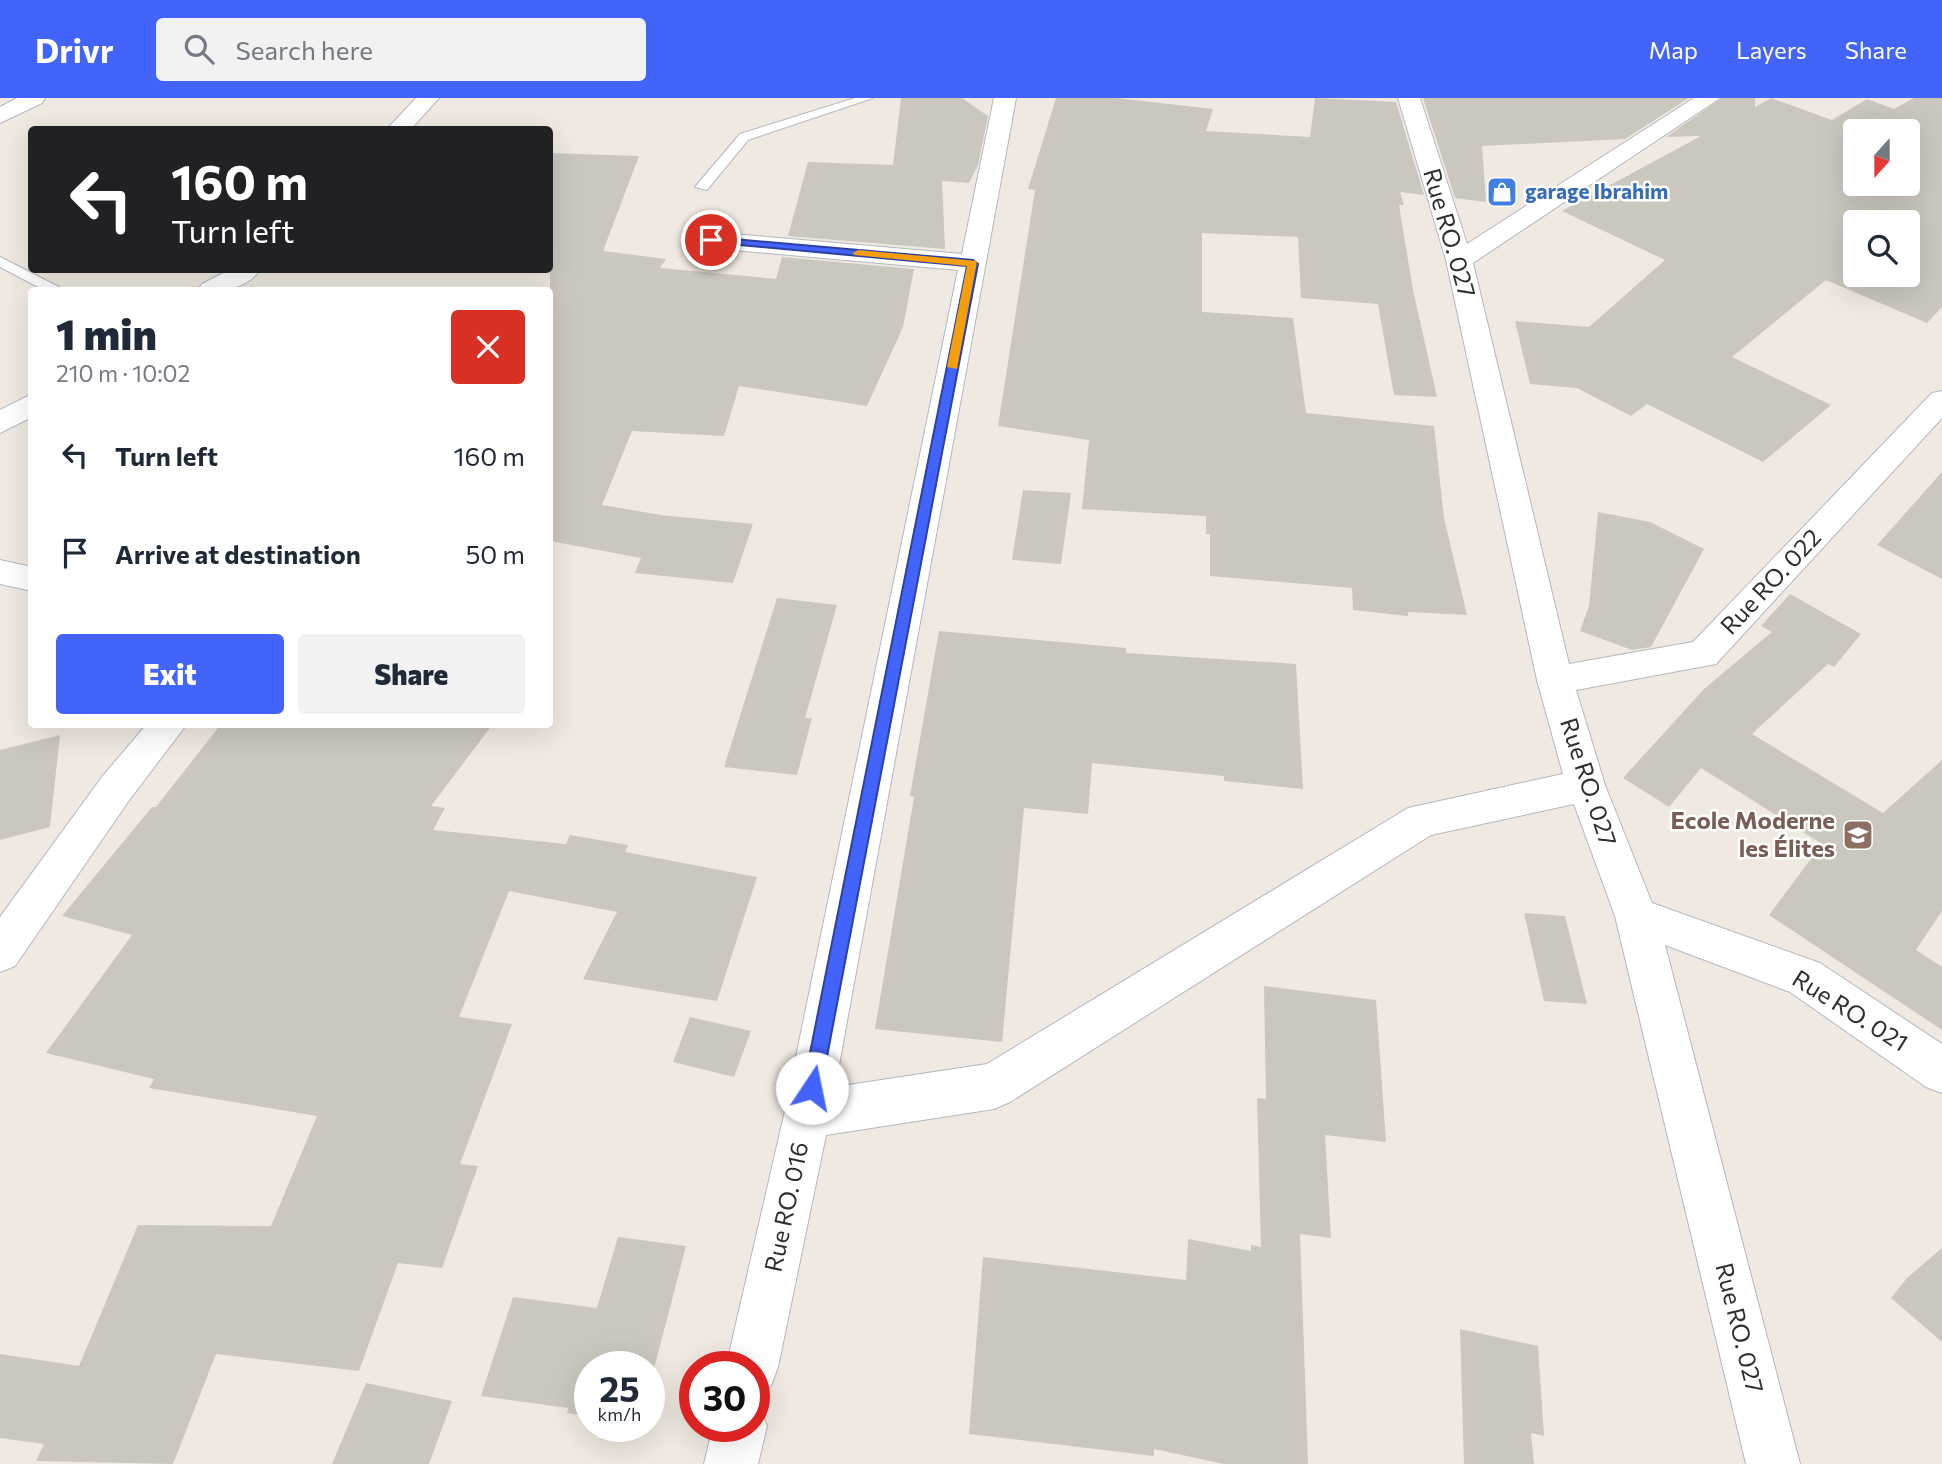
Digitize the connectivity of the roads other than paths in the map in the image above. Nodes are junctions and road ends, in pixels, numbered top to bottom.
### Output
1 (34, 98) edge
2 (428, 98) edge
3 (867, 98) edge
4 (1005, 98) edge
5 (1409, 98) edge
6 (1709, 98) edge
7 (0, 116) edge
8 (401, 126) edge
9 (702, 187) dead end
10 (711, 240) dead end
11 (1460, 260) junction
12 (0, 261) edge
13 (973, 264) junction
14 (242, 273) edge
15 (48, 287) edge
16 (216, 287) edge
17 (1942, 400) edge
18 (28, 405) edge
19 (0, 423) edge
20 (0, 572) edge
21 (28, 578) edge
22 (1555, 680) junction
23 (166, 728) edge
24 (1586, 785) junction
25 (1636, 916) junction
26 (0, 952) edge
27 (1942, 1071) edge
28 (807, 1115) junction
29 (755, 1351) edge
30 (736, 1442) edge
31 (731, 1464) edge
32 (1773, 1464) edge

1 - 7 street
2 - 8 street
3 - 9 lane
4 - 13 street, Rue RO. 016
5 - 11 street, Rue RO. 027
6 - 11 street
10 - 13 street
11 - 22 street, Rue RO. 027
12 - 15 lane
13 - 28 street, Rue RO. 016
14 - 16 street
17 - 22 street, Rue RO. 022
18 - 19 street
20 - 21 street
22 - 24 street, Rue RO. 027
23 - 26 street
24 - 25 street, Rue RO. 027
24 - 28 street
25 - 27 street, Rue RO. 021
25 - 32 street, Rue RO. 027
28 - 29 street, Rue RO. 016
30 - 31 street

